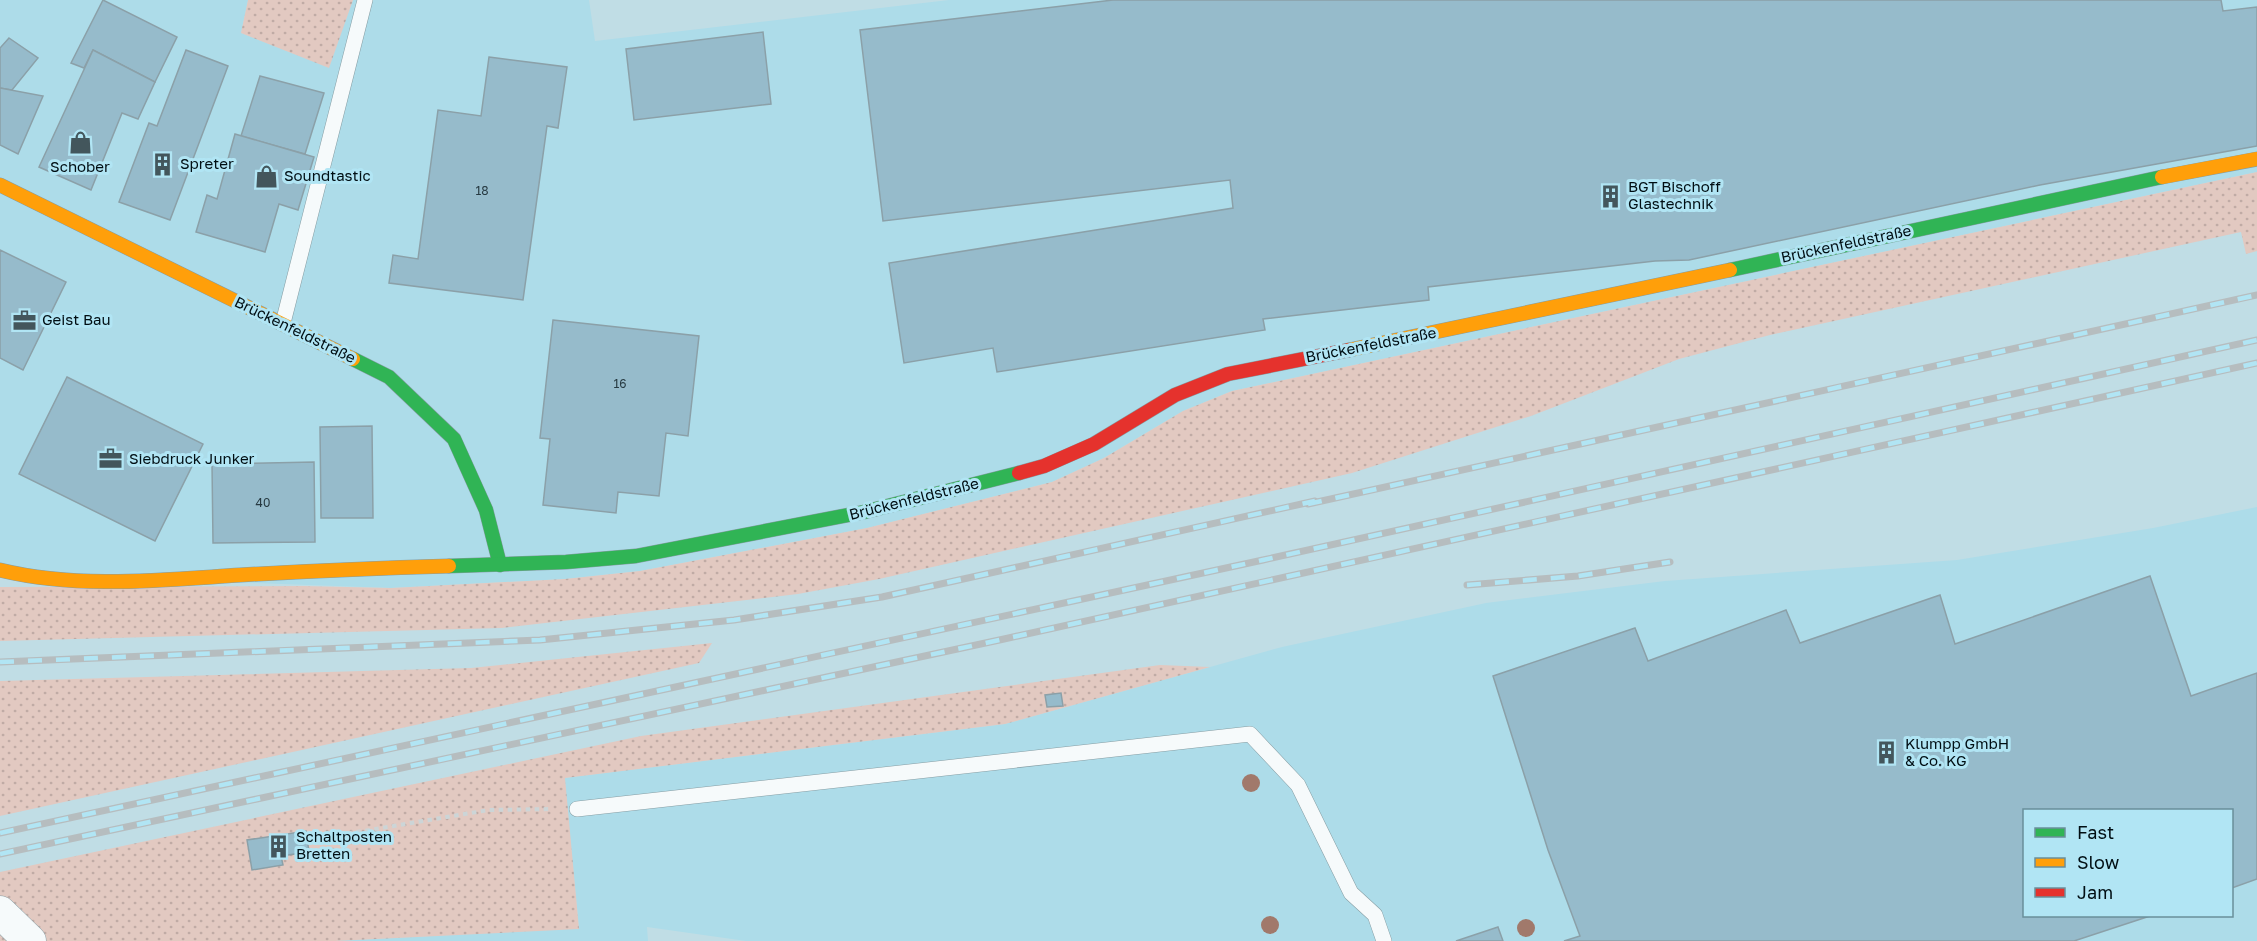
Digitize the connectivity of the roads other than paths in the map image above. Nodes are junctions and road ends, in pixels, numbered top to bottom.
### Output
1 (365, 0) edge
2 (2257, 159) edge
3 (0, 185) edge
4 (283, 323) junction
5 (500, 565) junction
6 (0, 570) edge
7 (577, 809) road end
8 (0, 912) edge
9 (30, 941) edge
10 (1384, 941) edge

1 - 4 lane
2 - 5 street, Brückenfeldstraße
3 - 4 street, Brückenfeldstraße
4 - 5 street, Brückenfeldstraße
5 - 6 street, Brückenfeldstraße
7 - 10 lane
8 - 9 street

